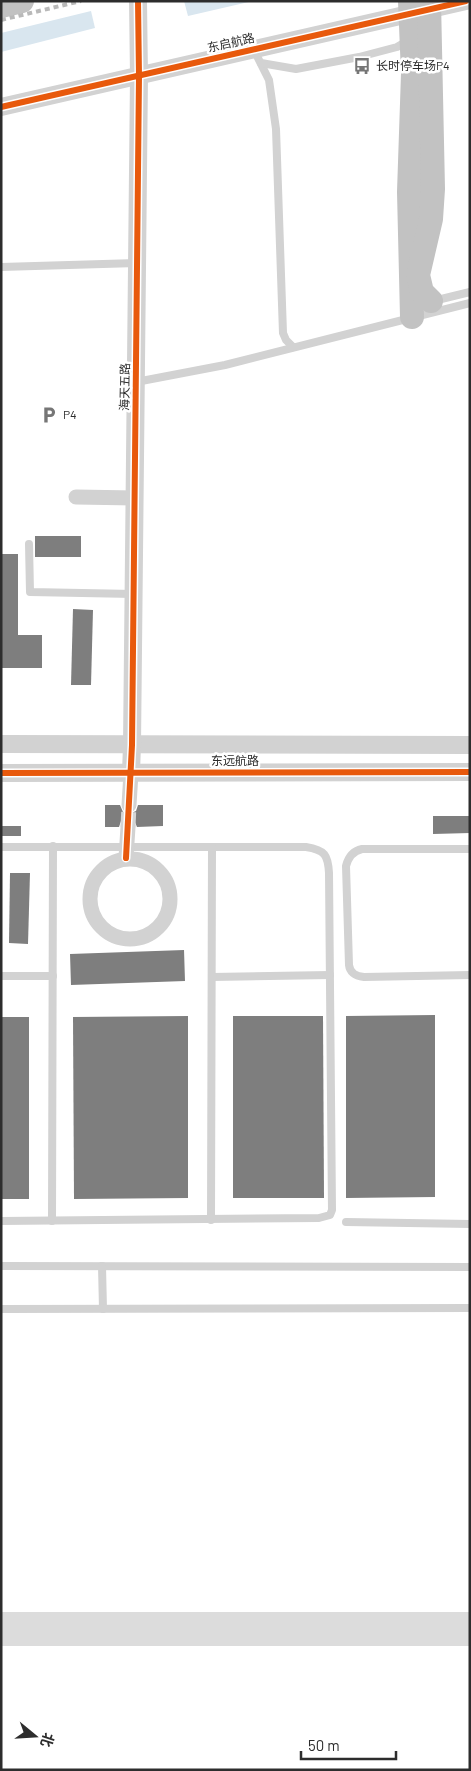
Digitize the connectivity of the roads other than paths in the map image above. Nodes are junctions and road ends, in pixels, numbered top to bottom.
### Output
1 (22, 1) edge
2 (138, 1) edge
3 (466, 1) edge
4 (1, 6) edge
5 (420, 12) edge
6 (258, 56) junction
7 (139, 76) junction
8 (1, 107) edge
9 (422, 126) junction
10 (138, 263) junction
11 (1, 267) edge
12 (470, 292) edge
13 (431, 301) joint
14 (470, 303) edge
15 (412, 317) junction
16 (293, 347) junction
17 (136, 382) junction
18 (76, 497) dead end
19 (135, 498) junction
20 (29, 544) dead end
21 (134, 594) junction
22 (1, 744) edge
23 (132, 744) junction
24 (470, 745) edge
25 (470, 772) edge
26 (1, 773) edge
27 (131, 773) junction
28 (129, 805) tunnel mouth
29 (128, 827) tunnel mouth
30 (1, 846) edge
31 (53, 846) junction
32 (212, 847) junction
33 (470, 849) edge
34 (126, 852) junction
35 (330, 975) junction
36 (470, 975) edge
37 (1, 976) edge
38 (53, 976) junction
39 (212, 977) junction
40 (211, 1220) junction
41 (1, 1221) edge
42 (52, 1221) junction
43 (346, 1222) dead end
44 (470, 1224) edge
45 (1, 1266) edge
46 (102, 1266) junction
47 (470, 1267) edge
48 (470, 1308) edge
49 (1, 1309) edge
50 (103, 1309) junction

1 - 4 highway
2 - 7 street, 海天五路
3 - 5 street, 东启航路
5 - 6 street, 东启航路
5 - 6 lane
5 - 9 highway
6 - 7 street, 东启航路
6 - 16 lane
7 - 8 street, 东启航路
7 - 10 street, 海天五路
9 - 13 highway
9 - 15 highway
10 - 11 lane
10 - 17 street, 海天五路
12 - 13 lane
14 - 15 lane
15 - 16 lane
16 - 17 lane
17 - 19 street, 海天五路
18 - 19 street
19 - 21 street, 海天五路
20 - 21 lane
21 - 23 street, 海天五路
22 - 23 street, 东远航路
23 - 24 street, 东远航路
23 - 27 street, 海天五路
25 - 27 street, 东远航路
26 - 27 street, 东远航路
27 - 28 street
29 - 34 street
30 - 31 lane
31 - 34 lane
31 - 38 lane
32 - 34 lane
32 - 35 lane
32 - 39 lane
33 - 36 lane
34 - 34 street
35 - 39 lane
35 - 40 lane
37 - 38 lane
38 - 42 lane
39 - 40 lane
40 - 42 lane
41 - 42 lane
43 - 44 lane
45 - 46 lane
46 - 47 lane
46 - 50 lane
48 - 50 lane
49 - 50 lane

